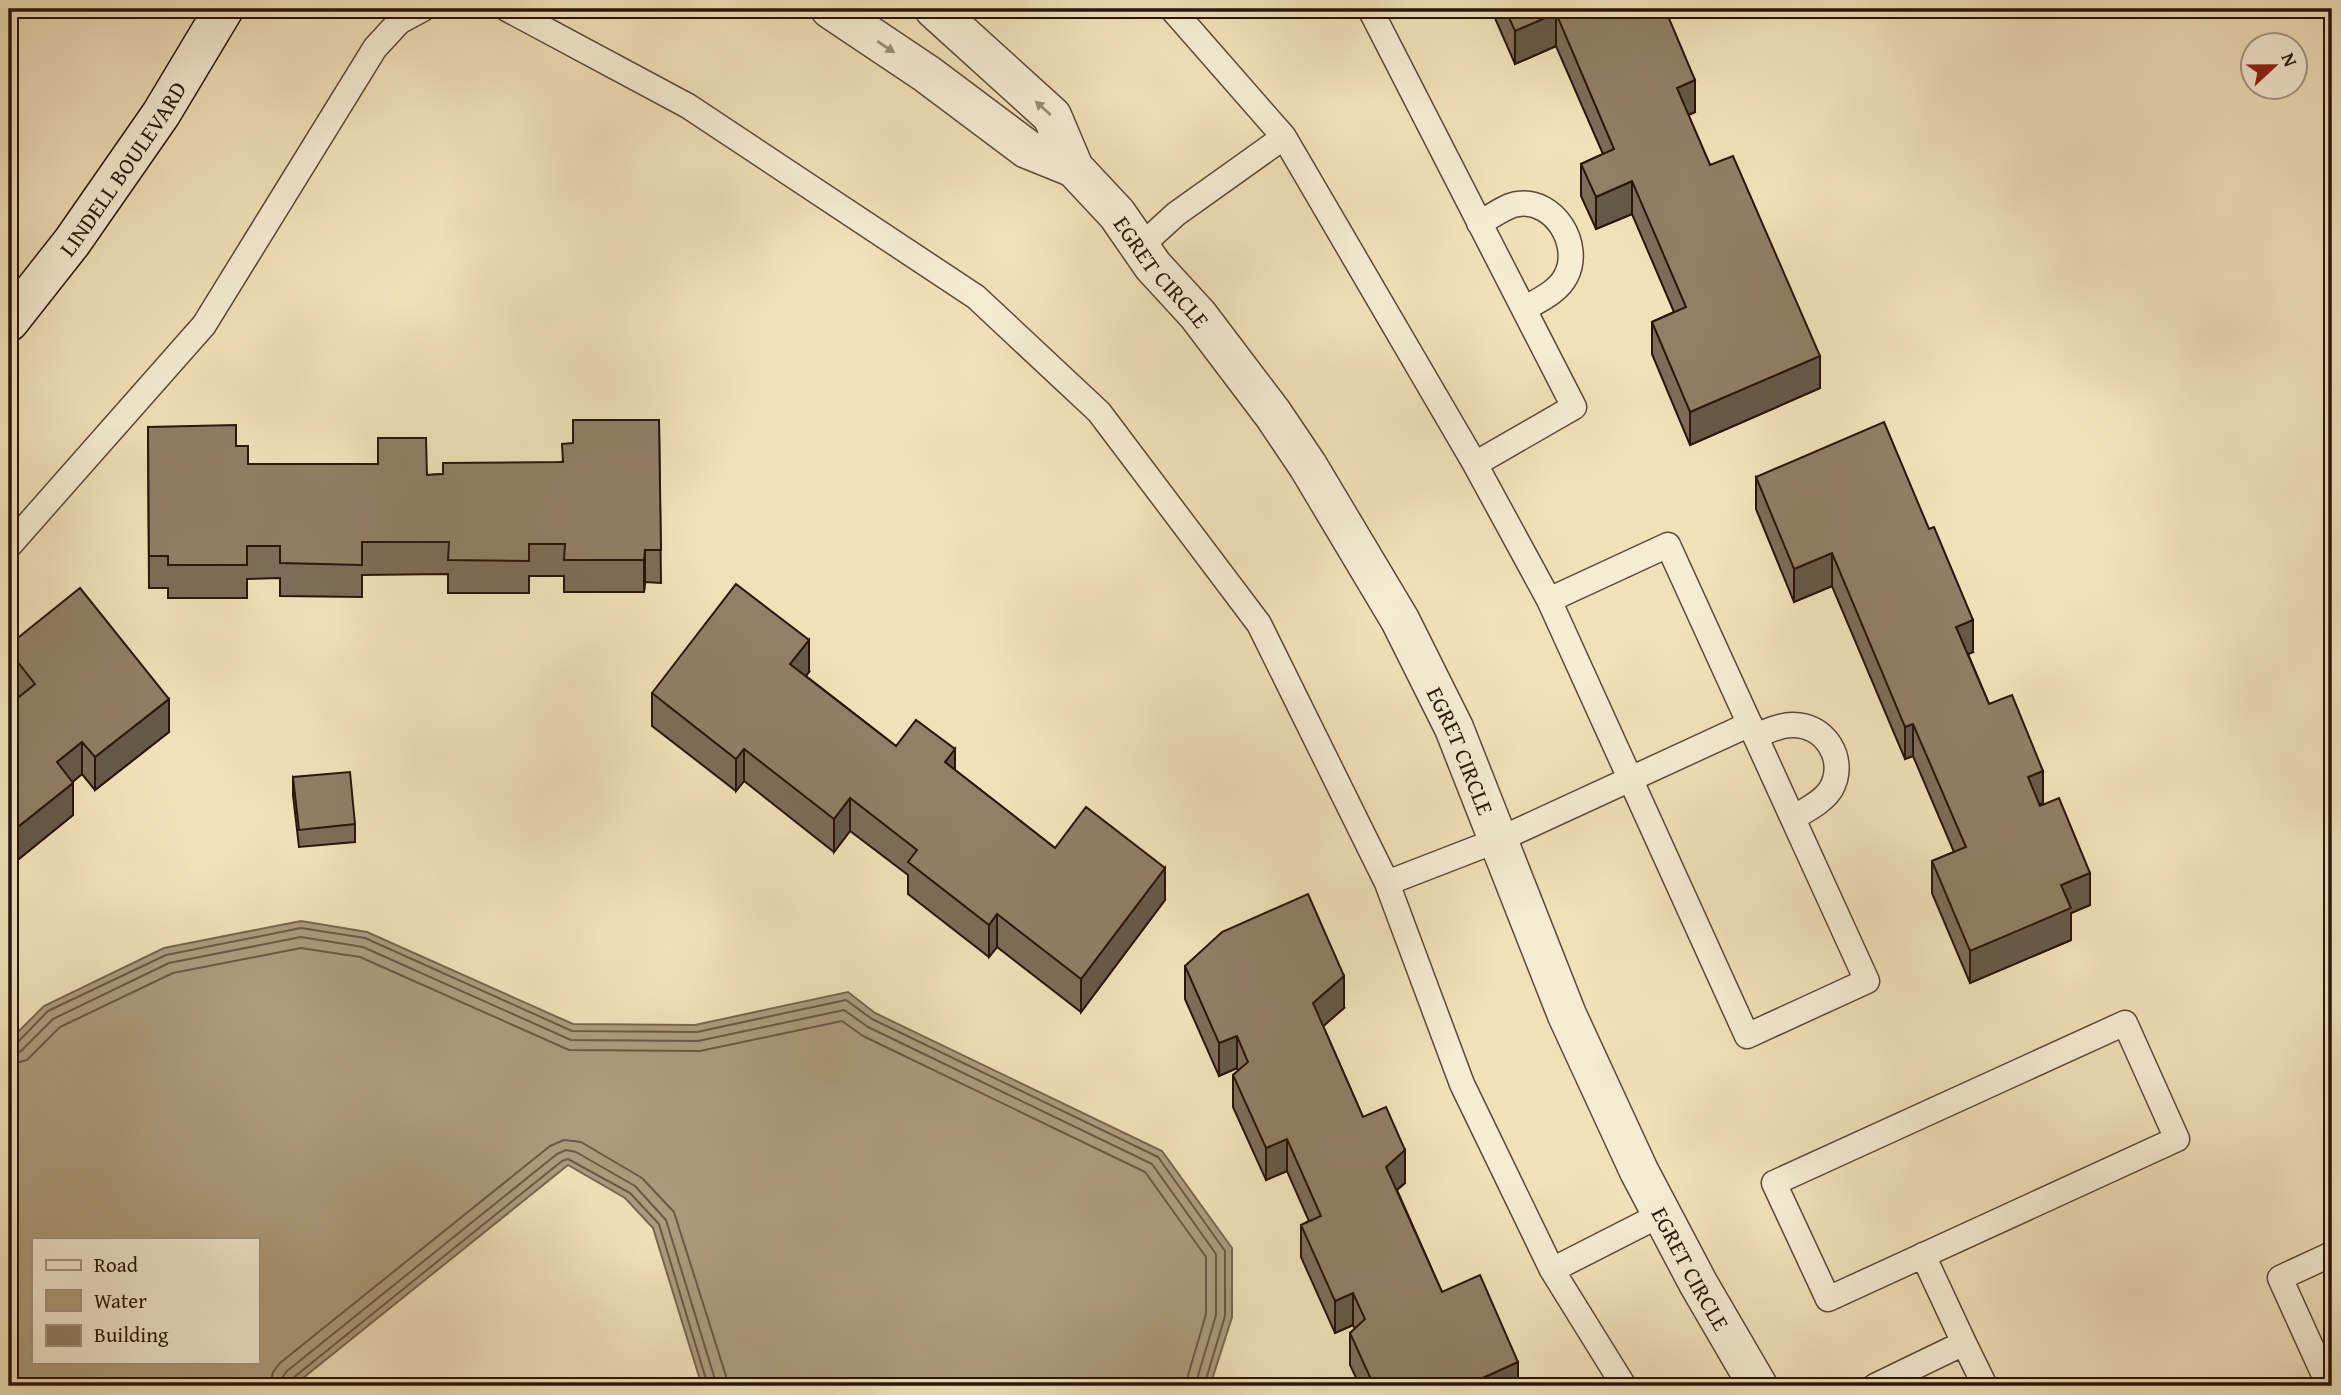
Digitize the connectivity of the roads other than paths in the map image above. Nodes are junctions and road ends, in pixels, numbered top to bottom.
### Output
1 (224, 9) edge
2 (423, 9) edge
3 (507, 9) edge
4 (830, 9) edge
5 (934, 9) edge
6 (1172, 9) edge
7 (1370, 9) edge
8 (1284, 136) junction
9 (1074, 168) junction
10 (1479, 223) junction
11 (1140, 247) junction
12 (1524, 309) junction
13 (9, 322) edge
14 (1475, 464) junction
15 (9, 545) edge
16 (1549, 600) junction
17 (1752, 730) junction
18 (1631, 779) junction
19 (1793, 818) junction
20 (1498, 840) junction
21 (1387, 883) junction
22 (1662, 1214) junction
23 (2332, 1254) edge
24 (1923, 1255) junction
25 (1552, 1270) junction
26 (1964, 1343) junction
27 (1889, 1383) edge
28 (1624, 1386) edge
29 (1758, 1386) edge
30 (1985, 1386) edge
31 (2329, 1386) edge

1 - 13 street, LINDELL BOULEVARD
2 - 15 lane
3 - 21 lane
4 -> 9 street, EGRET CIRCLE
9 -> 5 street, EGRET CIRCLE
6 - 8 lane
7 - 10 lane
8 - 11 lane
8 - 14 lane
9 - 11 street, EGRET CIRCLE
10 - 12 lane
10 - 12 lane
11 - 20 street, EGRET CIRCLE
12 - 14 lane
14 - 16 lane
16 - 17 lane
16 - 18 lane
17 - 18 lane
17 - 19 lane
17 - 19 lane
18 - 19 lane
18 - 20 lane
20 - 21 lane
20 - 22 street, EGRET CIRCLE
21 - 25 lane
22 - 25 lane
22 - 29 street, EGRET CIRCLE
23 - 31 lane
24 - 24 lane
24 - 26 lane
25 - 28 lane
26 - 27 lane
26 - 30 lane

